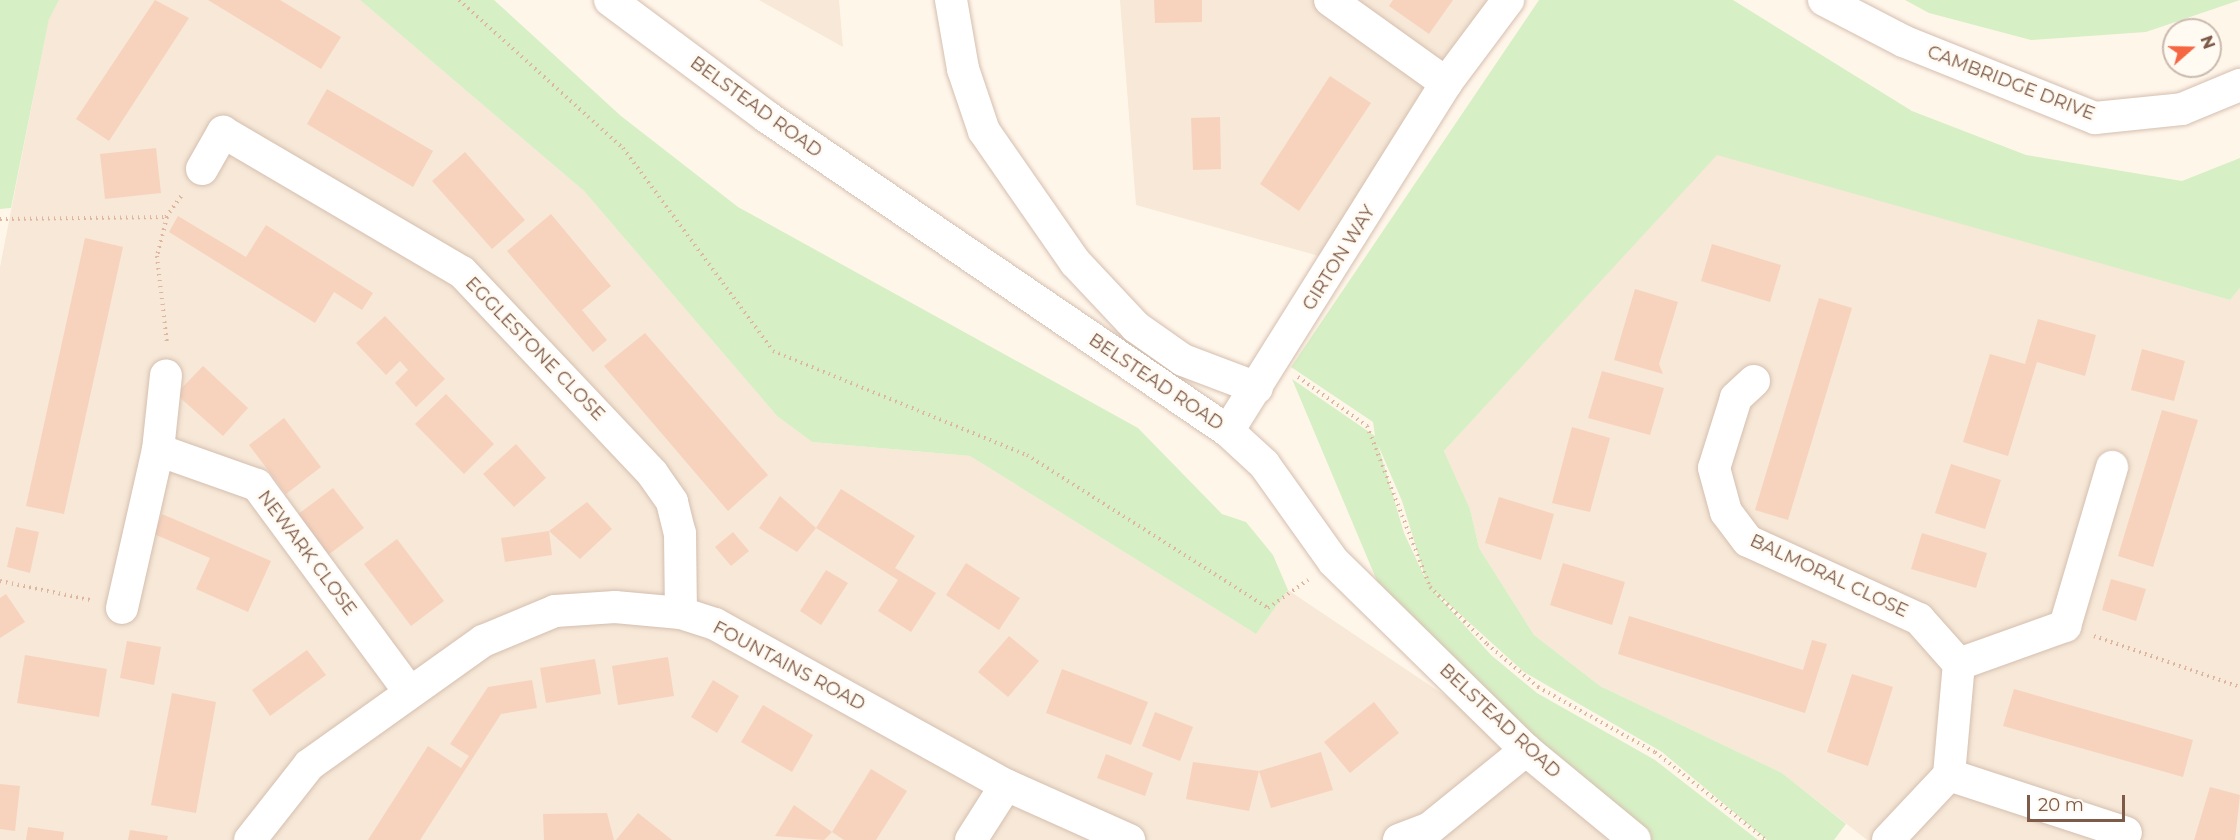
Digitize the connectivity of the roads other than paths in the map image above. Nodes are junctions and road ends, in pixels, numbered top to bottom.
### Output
1 (610, 0) edge
2 (951, 0) edge
3 (1330, 0) edge
4 (1508, 0) edge
5 (1824, 0) edge
6 (1446, 83) junction
7 (2240, 85) edge
8 (202, 169) road end
9 (166, 375) road end
10 (1754, 381) dead end
11 (1257, 388) junction
12 (1228, 430) junction
13 (158, 450) junction
14 (2112, 467) dead end
15 (123, 608) road end
16 (681, 613) junction
17 (1959, 664) junction
18 (408, 690) junction
19 (1526, 750) junction
20 (1949, 775) junction
21 (1006, 785) junction
22 (2126, 833) dead end
23 (250, 840) edge
24 (971, 840) edge
25 (1129, 840) edge
26 (1399, 840) edge
27 (1635, 840) edge
28 (1888, 840) edge

1 - 12 street, BELSTEAD ROAD
2 - 11 street
3 - 6 street
4 - 6 street, GIRTON WAY
5 - 7 street, CAMBRIDGE DRIVE
6 - 11 street, GIRTON WAY
8 - 16 street, EGGLESTONE CLOSE
9 - 13 street
10 - 17 street, BALMORAL CLOSE
11 - 12 street, GIRTON WAY
12 - 19 street, BELSTEAD ROAD
13 - 15 street
13 - 18 street, NEWARK CLOSE
14 - 17 street
16 - 18 street, FOUNTAINS ROAD
16 - 21 street, FOUNTAINS ROAD
17 - 20 street
18 - 23 street, FOUNTAINS ROAD
19 - 26 street
19 - 27 street, BELSTEAD ROAD
20 - 22 street
20 - 28 street
21 - 24 street
21 - 25 street, FOUNTAINS ROAD

